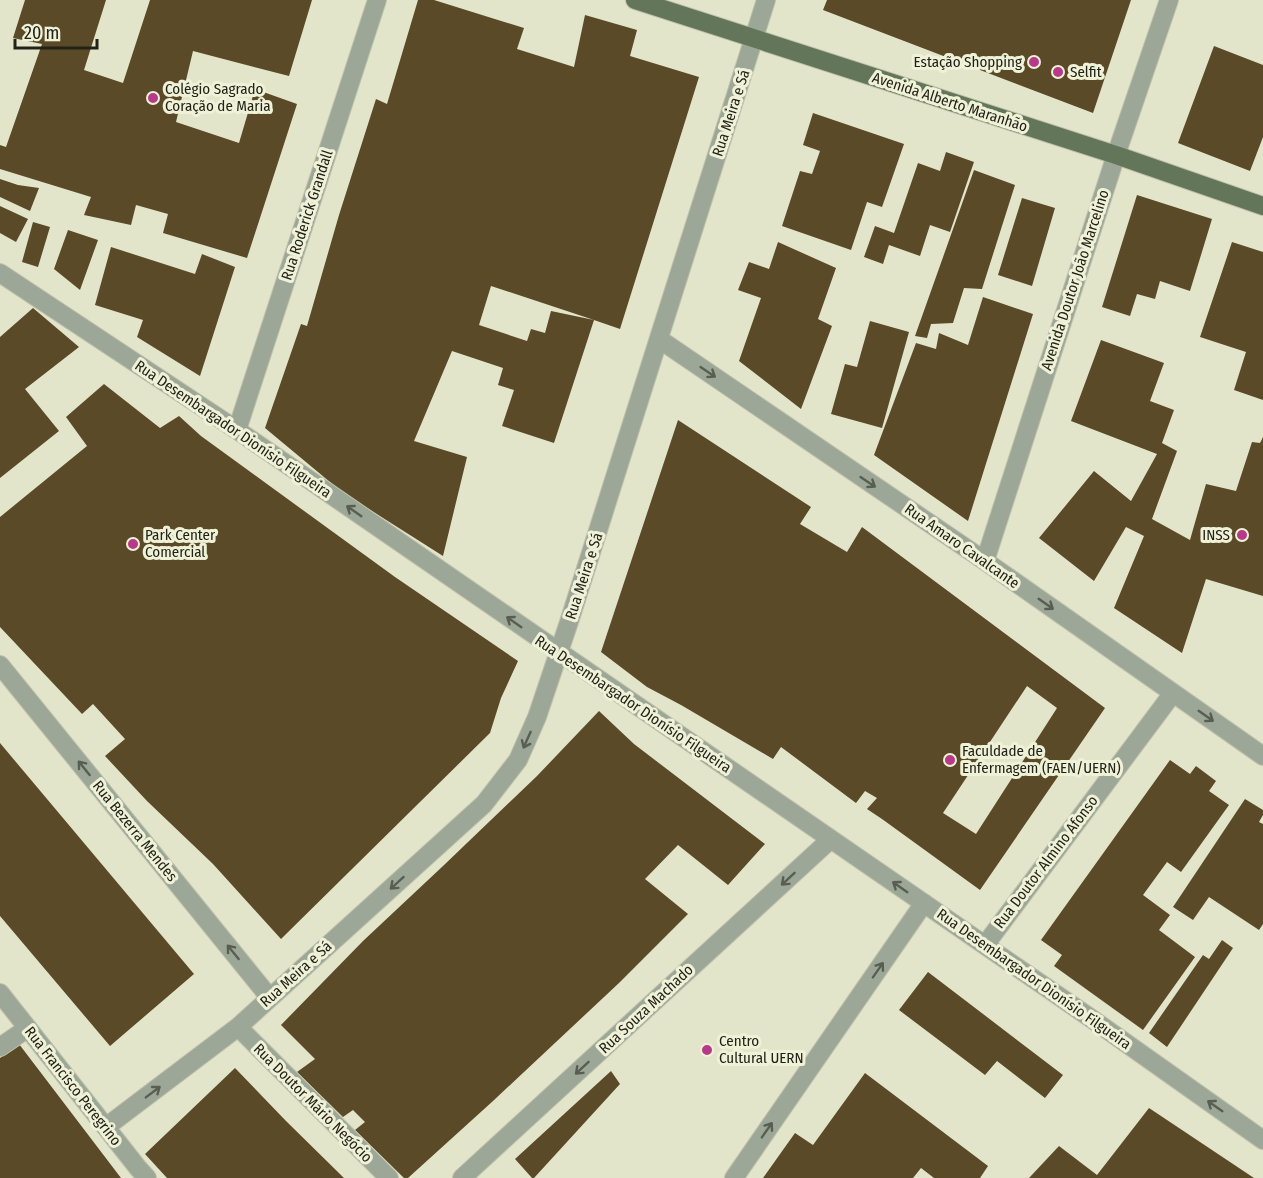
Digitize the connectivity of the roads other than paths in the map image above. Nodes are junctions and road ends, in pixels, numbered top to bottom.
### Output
1 (377, 0) edge
2 (635, 0) edge
3 (766, 0) edge
4 (1168, 0) edge
5 (754, 39) junction
6 (1116, 155) junction
7 (1263, 206) edge
8 (0, 273) edge
9 (659, 339) junction
10 (237, 430) junction
11 (985, 561) junction
12 (558, 652) junction
13 (1, 669) edge
14 (1173, 693) junction
15 (1263, 756) edge
16 (831, 839) junction
17 (924, 903) junction
18 (985, 945) junction
19 (0, 993) edge
20 (270, 998) junction
21 (28, 1028) junction
22 (238, 1028) junction
23 (0, 1047) edge
24 (106, 1127) junction
25 (1263, 1140) edge
26 (147, 1178) edge
27 (389, 1178) edge
28 (462, 1178) edge
29 (734, 1178) edge

1 - 10 street, Rua Roderick Grandall
2 - 5 main road, Avenida Alberto Maranhão
3 - 5 street, Rua Meira e Sá
4 - 6 street, Avenida Doutor João Marcelino
5 - 6 main road, Avenida Alberto Maranhão
5 - 9 street, Rua Meira e Sá
6 - 7 main road, Avenida Alberto Maranhão
6 - 11 street, Avenida Doutor João Marcelino
8 - 10 street, Rua Desembargador Dionísio Filgueira
9 -> 11 street, Rua Amaro Cavalcante
9 - 12 street, Rua Meira e Sá
12 -> 10 street, Rua Desembargador Dionísio Filgueira
11 -> 14 street, Rua Amaro Cavalcante
12 - 16 street, Rua Desembargador Dionísio Filgueira
12 -> 20 street, Rua Meira e Sá
20 -> 13 street, Rua Bezerra Mendes
14 -> 15 street, Rua Amaro Cavalcante
14 - 18 street, Rua Doutor Almino Afonso
17 -> 16 street, Rua Desembargador Dionísio Filgueira
16 -> 28 street, Rua Souza Machado
17 - 18 street, Rua Desembargador Dionísio Filgueira
29 -> 17 street
25 -> 18 street, Rua Desembargador Dionísio Filgueira
19 - 21 street, Rua Francisco Peregrino
20 - 22 street, Rua Meira e Sá
21 - 23 street
21 - 24 street, Rua Francisco Peregrino
24 -> 22 street, Rua Meira e Sá
22 - 27 street, Rua Doutor Mário Negócio
24 - 26 street, Rua Francisco Peregrino

